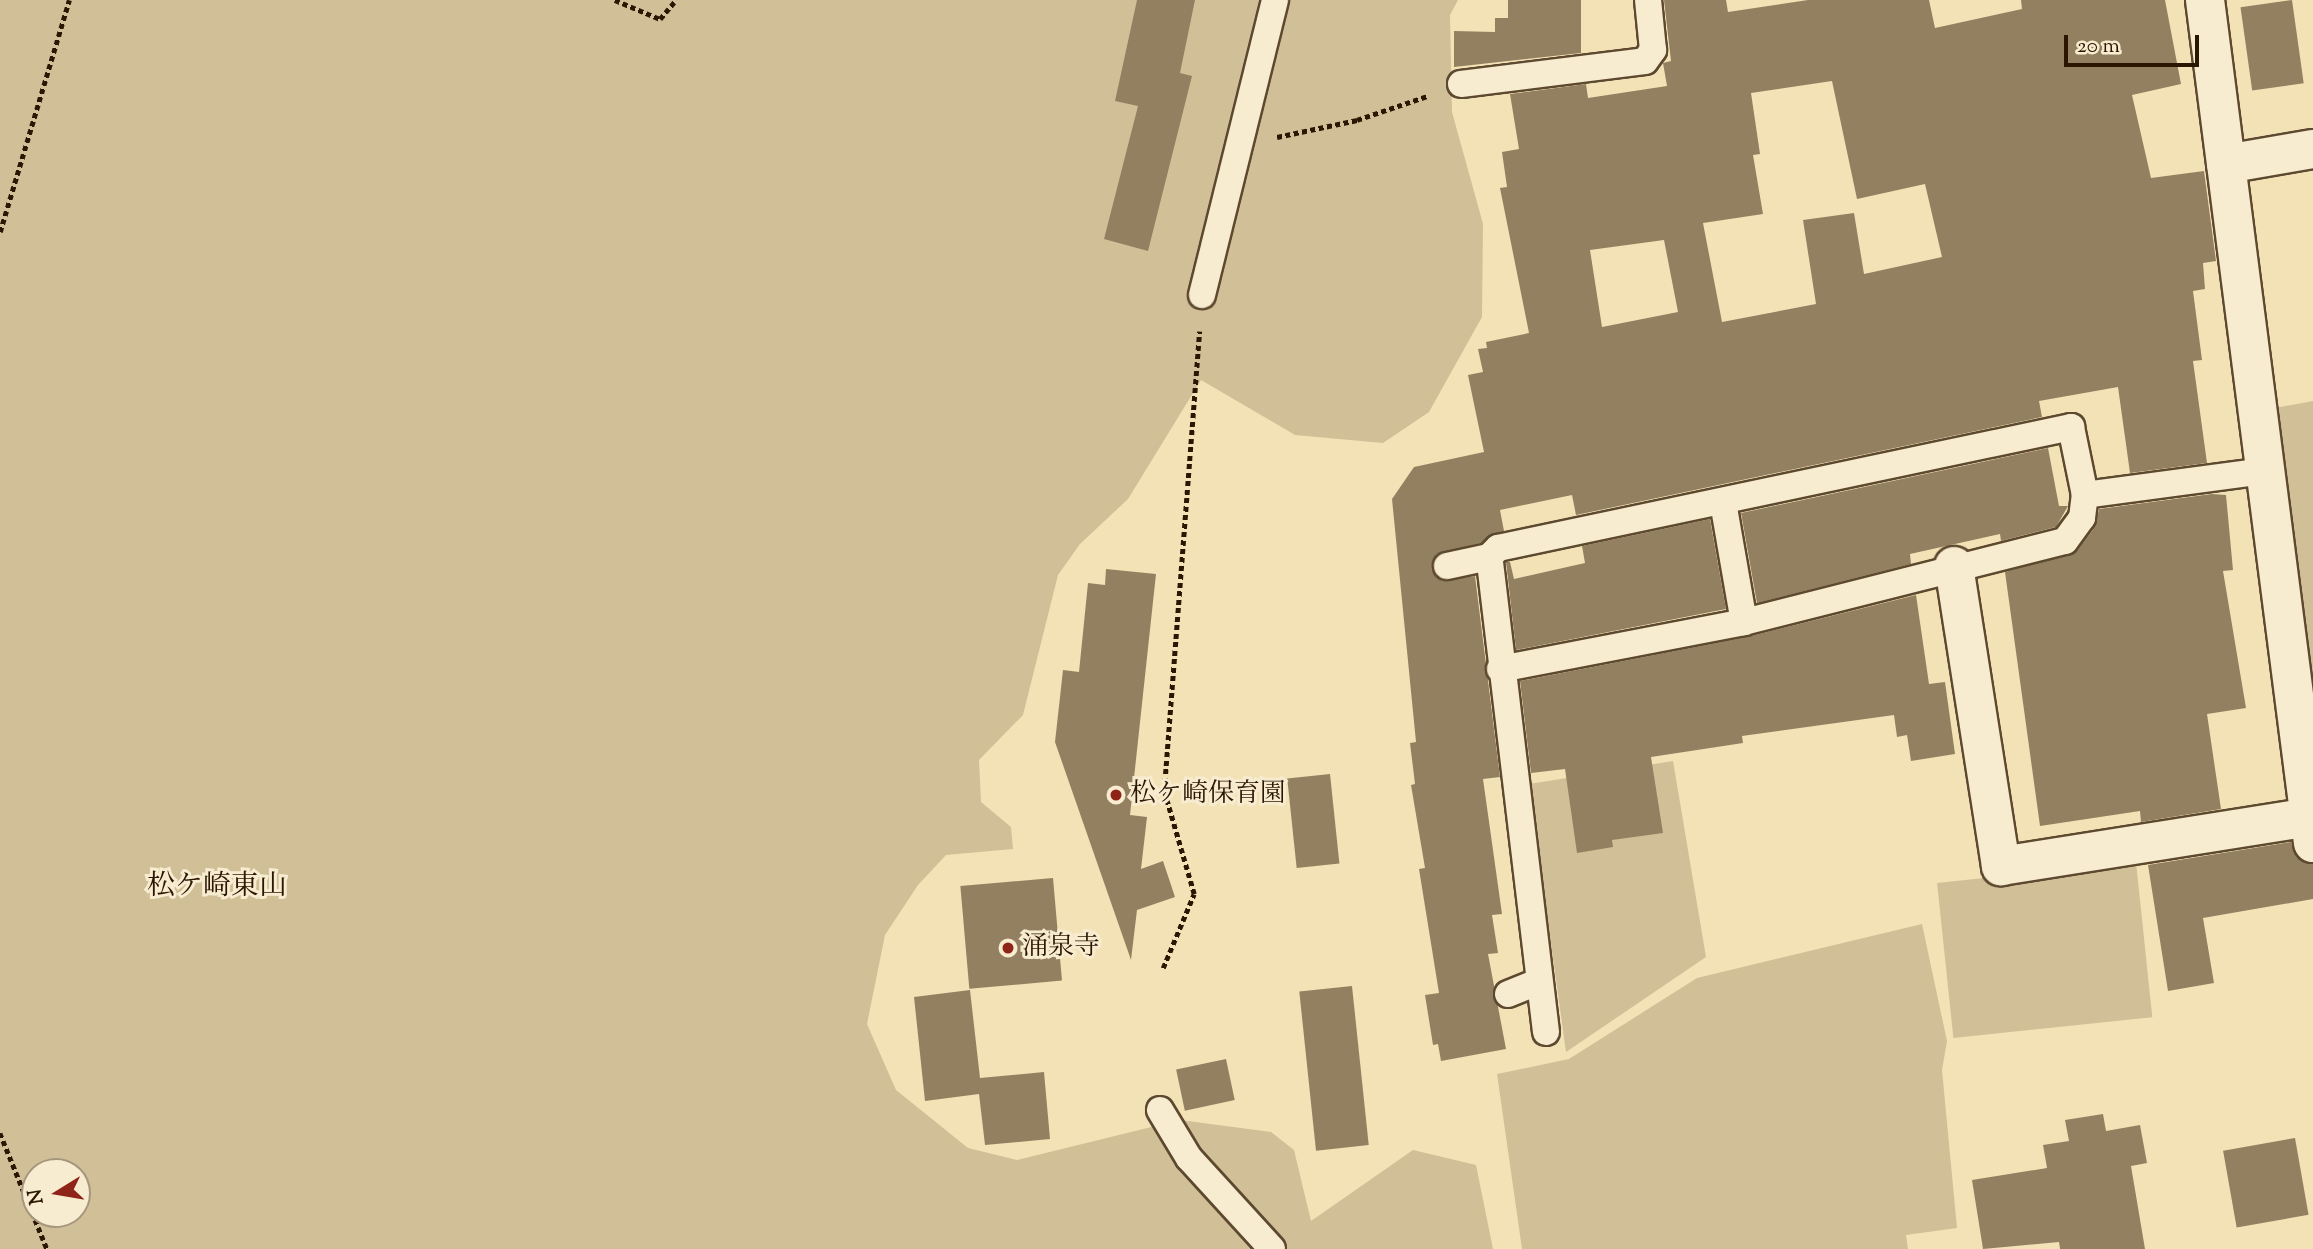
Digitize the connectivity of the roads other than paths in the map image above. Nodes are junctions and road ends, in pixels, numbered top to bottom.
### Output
1 (1275, 0) edge
2 (1648, 0) edge
3 (2204, 0) edge
4 (1461, 84) road end
5 (2313, 149) edge
6 (2226, 164) junction
7 (1202, 295) road end
8 (2265, 471) junction
9 (2085, 495) junction
10 (1723, 502) junction
11 (1489, 557) junction
12 (1447, 566) dead end
13 (1954, 566) junction
14 (1744, 622) junction
15 (1500, 668) junction
16 (2311, 830) edge
17 (1538, 982) junction
18 (1508, 993) dead end
19 (1546, 1032) dead end
20 (1160, 1110) dead end
21 (1272, 1249) edge

1 - 7 lane
2 - 4 lane
3 - 6 street
5 - 6 street
6 - 8 street
8 - 9 lane
8 - 16 street
9 - 10 lane
9 - 13 lane
10 - 11 lane
10 - 14 lane
11 - 12 lane
11 - 15 lane
13 - 14 lane
13 - 16 street
14 - 15 lane
15 - 17 lane
17 - 18 lane
17 - 19 lane
20 - 21 lane

